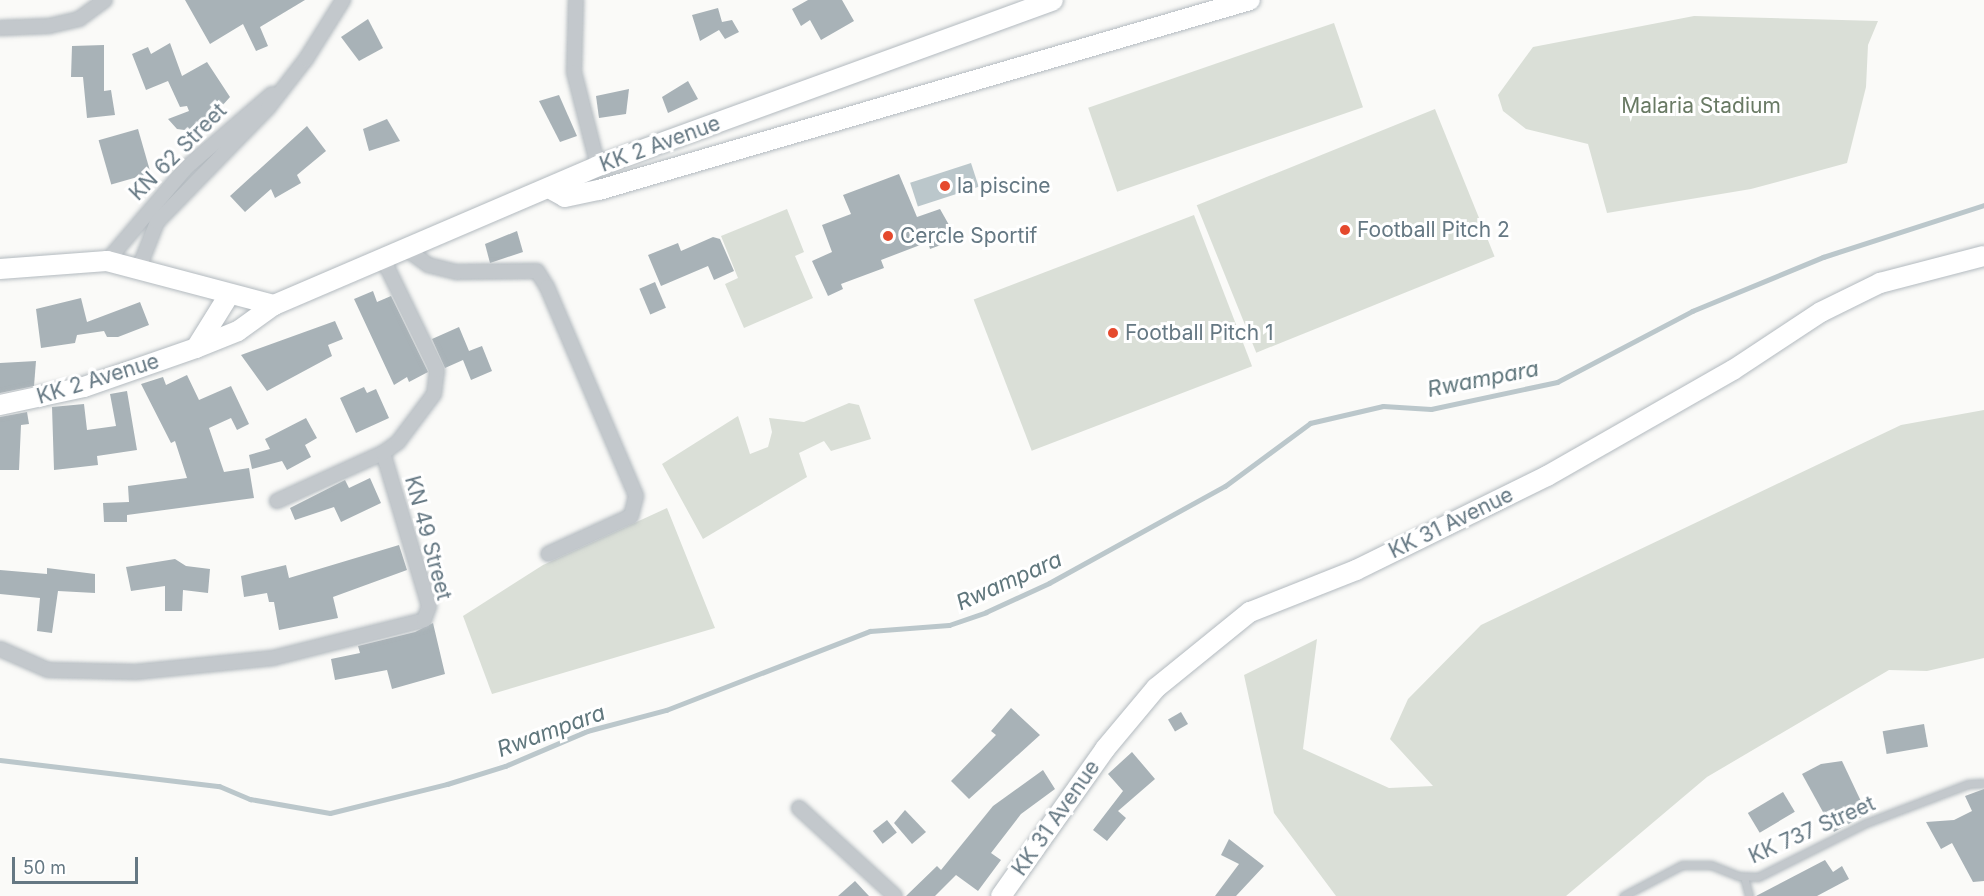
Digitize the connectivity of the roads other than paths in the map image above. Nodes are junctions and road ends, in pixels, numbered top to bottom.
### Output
1 (105, 0) edge
2 (343, 0) edge
3 (576, 0) edge
4 (1053, 0) edge
5 (1250, 0) edge
6 (0, 28) edge
7 (288, 81) junction
8 (598, 166) junction
9 (549, 188) junction
10 (409, 251) junction
11 (1984, 256) edge
12 (107, 261) junction
13 (384, 261) junction
14 (0, 268) edge
15 (139, 268) junction
16 (229, 295) junction
17 (274, 305) junction
18 (196, 348) junction
19 (0, 405) edge
20 (383, 453) junction
21 (277, 501) dead end
22 (548, 554) dead end
23 (0, 649) edge
24 (1984, 783) edge
25 (799, 808) dead end
26 (1744, 877) junction
27 (895, 896) edge
28 (1001, 896) edge
29 (1623, 896) edge
30 (1749, 896) edge

1 - 6 street
2 - 7 street, KN 62 Street
3 - 8 street
4 - 8 main road, KK 2 Avenue
5 - 9 main road
7 - 12 street, KN 62 Street
7 - 15 street, KN 62 Street
8 - 9 main road, KK 2 Avenue
9 - 10 main road, KK 2 Avenue
10 - 13 main road, KK 2 Avenue
10 - 22 street
11 - 28 main road, KK 31 Avenue
12 - 14 main road
12 - 15 main road
13 - 17 main road, KK 2 Avenue
13 - 20 street, KN 49 Street
15 - 16 main road
16 - 17 main road
16 - 18 main road
17 - 18 main road, KK 2 Avenue
18 - 19 main road, KK 2 Avenue
20 - 21 street
20 - 23 street, KN 49 Street
24 - 26 lane, KK 737 Street
25 - 27 street
26 - 29 lane, KK 737 Street
26 - 30 lane

